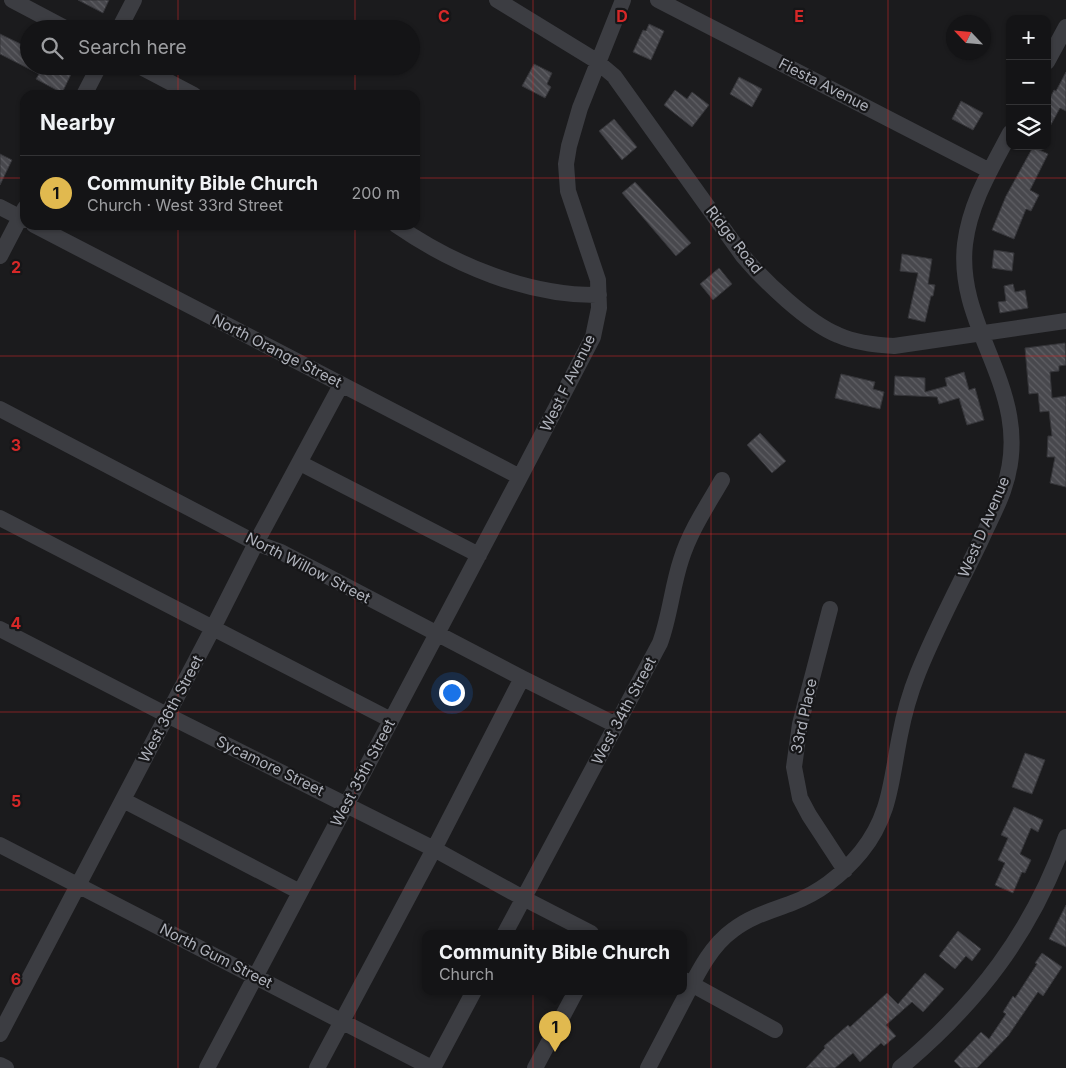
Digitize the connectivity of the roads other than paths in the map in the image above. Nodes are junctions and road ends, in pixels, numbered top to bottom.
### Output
1 (12, 0) edge
2 (134, 0) edge
3 (497, 0) edge
4 (623, 0) edge
5 (658, 0) edge
6 (50, 20) edge
7 (124, 20) edge
8 (1066, 27) edge
9 (1048, 60) edge
10 (598, 62) junction
11 (95, 75) edge
12 (156, 75) edge
13 (87, 90) edge
14 (185, 90) edge
15 (1006, 141) edge
16 (990, 171) junction
17 (0, 207) edge
18 (20, 215) edge
19 (20, 227) edge
20 (49, 230) edge
21 (404, 230) edge
22 (0, 256) edge
23 (599, 295) junction
24 (1066, 321) edge
25 (982, 334) junction
26 (341, 385) junction
27 (0, 409) edge
28 (300, 464) junction
29 (520, 477) junction
30 (722, 480) dead end
31 (0, 518) edge
32 (256, 543) junction
33 (479, 555) junction
34 (830, 610) dead end
35 (213, 628) junction
36 (0, 629) edge
37 (437, 634) junction
38 (522, 678) junction
39 (167, 715) junction
40 (391, 720) junction
41 (616, 725) junction
42 (123, 800) junction
43 (347, 804) junction
44 (1066, 837) edge
45 (0, 846) edge
46 (434, 849) junction
47 (845, 870) junction
48 (78, 886) junction
49 (300, 892) junction
50 (523, 898) junction
51 (507, 930) edge
52 (585, 930) edge
53 (256, 976) junction
54 (688, 982) edge
55 (472, 995) edge
56 (574, 995) edge
57 (682, 995) edge
58 (341, 1022) junction
59 (775, 1030) dead end
60 (0, 1034) edge
61 (0, 1065) edge
62 (6, 1068) edge
63 (207, 1068) edge
64 (317, 1068) edge
65 (433, 1068) edge
66 (535, 1068) edge
67 (648, 1068) edge
68 (900, 1068) edge

1 - 6 street
2 - 7 street
3 - 10 street, Ridge Road
4 - 10 street, West F Avenue
5 - 16 street, Fiesta Avenue
8 - 9 street
10 - 23 street, West F Avenue
10 - 25 street, Ridge Road
11 - 13 street
12 - 14 street
15 - 16 street, West D Avenue
16 - 25 street, West D Avenue
17 - 18 street, North Orange Street
19 - 22 street
20 - 26 street, North Orange Street
21 - 23 street
23 - 29 street, West F Avenue
24 - 25 street, Ridge Road
25 - 47 street, West D Avenue
26 - 28 street, West 36th Street
26 - 29 street, North Orange Street
27 - 32 street, North Willow Street
28 - 32 street, West 36th Street
28 - 33 street
29 - 33 street, West 35th Street
30 - 41 street, West 34th Street
31 - 35 street
32 - 35 street, West 36th Street
32 - 37 street, North Willow Street
33 - 37 street, West 35th Street
34 - 47 street, 33rd Place
35 - 39 street, West 36th Street
35 - 40 street
36 - 39 street, Sycamore Street
37 - 38 street, North Willow Street
37 - 40 street, West 35th Street
38 - 41 street, North Willow Street
38 - 46 street
39 - 42 street, West 36th Street
39 - 43 street, Sycamore Street
40 - 43 street, West 35th Street
41 - 50 street, West 34th Street
42 - 48 street, West 36th Street
42 - 49 street
43 - 46 street, Sycamore Street
43 - 49 street, West 35th Street
44 - 68 street
45 - 48 street, North Gum Street
46 - 50 street, Sycamore Street
46 - 58 street
47 - 54 street, West D Avenue
48 - 53 street, North Gum Street
48 - 60 street, West 36th Street
49 - 53 street, West 35th Street
50 - 51 street, West 34th Street
50 - 52 street, Sycamore Street
53 - 58 street, North Gum Street
53 - 63 street, West 35th Street
54 - 59 street
55 - 65 street
56 - 66 street
57 - 67 street, West D Avenue
58 - 64 street
58 - 65 street, North Gum Street
61 - 62 street

